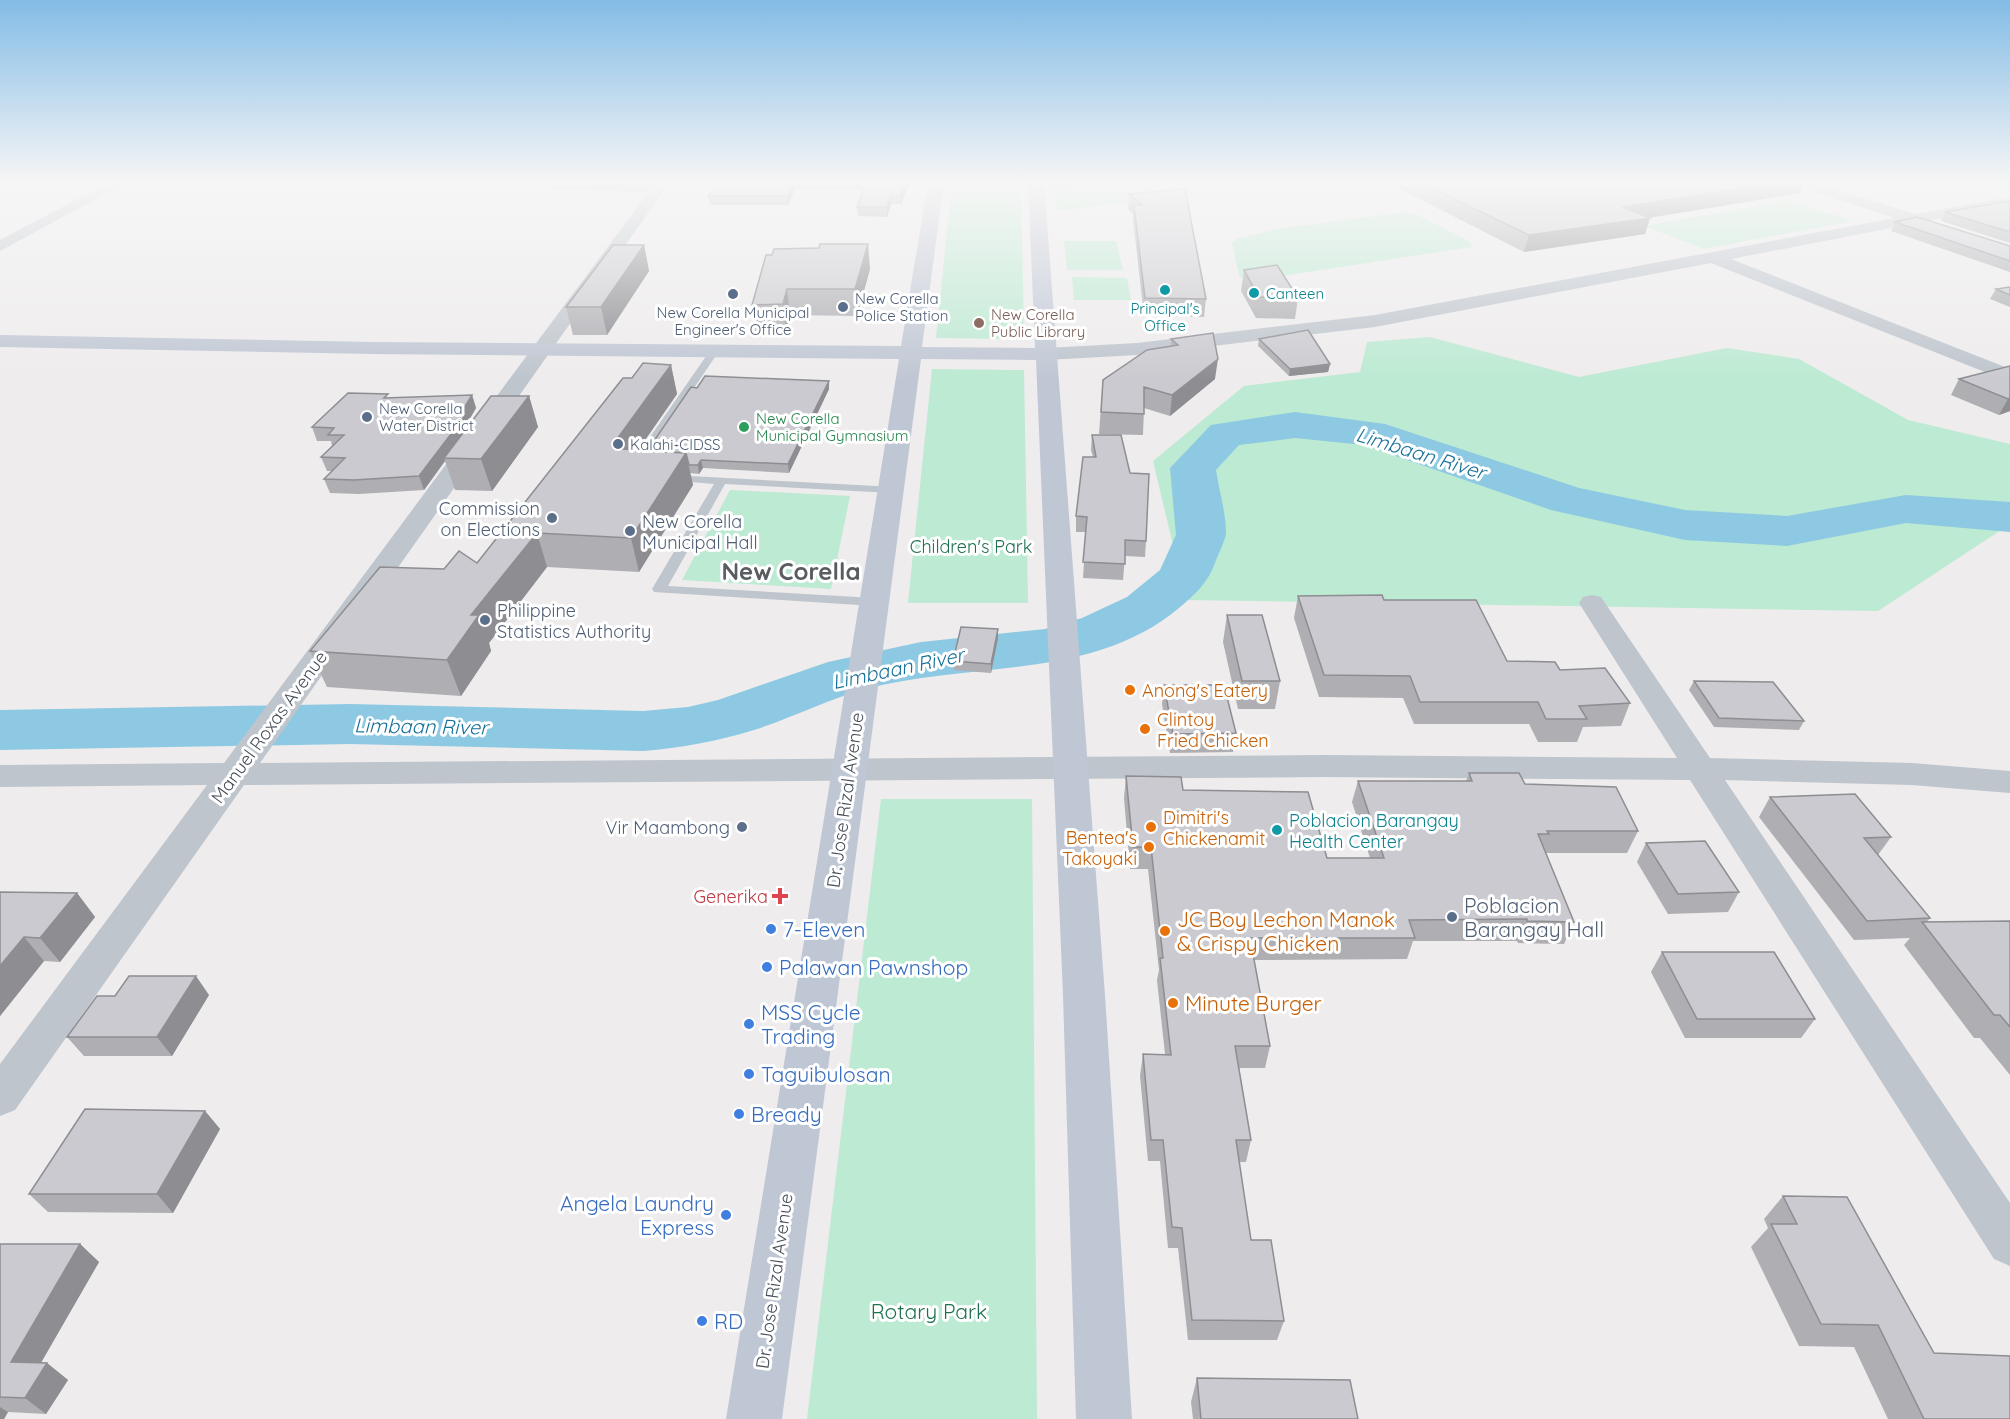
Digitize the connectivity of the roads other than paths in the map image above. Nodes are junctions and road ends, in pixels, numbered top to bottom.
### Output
1 (616, 248) edge
2 (926, 248) edge
3 (1040, 248) edge
4 (1764, 248) edge
5 (1714, 258) junction
6 (0, 341) edge
7 (543, 350) junction
8 (714, 351) junction
9 (910, 353) junction
10 (1046, 354) junction
11 (2010, 376) edge
12 (640, 476) edge
13 (663, 478) edge
14 (721, 481) junction
15 (891, 489) junction
16 (874, 602) junction
17 (1592, 603) dead end
18 (1071, 768) junction
19 (849, 769) junction
20 (1702, 769) junction
21 (235, 774) junction
22 (0, 777) edge
23 (2010, 782) edge
24 (0, 1097) edge
25 (2010, 1243) edge
26 (754, 1419) edge
27 (1104, 1419) edge

1 - 7 street, Manuel Roxas Avenue
2 - 9 main road, Dr. Jose Rizal Avenue
3 - 10 main road
4 - 5 street
5 - 10 street
5 - 11 street
6 - 7 main road
7 - 8 main road
7 - 21 street, Manuel Roxas Avenue
8 - 9 main road
8 - 12 lane
9 - 10 main road
9 - 15 main road, Dr. Jose Rizal Avenue
10 - 18 main road
13 - 14 lane
14 - 15 lane
14 - 16 lane
15 - 16 main road, Dr. Jose Rizal Avenue
16 - 19 main road, Dr. Jose Rizal Avenue
17 - 20 street
18 - 19 street
18 - 20 street
18 - 27 main road
19 - 21 street
19 - 26 main road, Dr. Jose Rizal Avenue
20 - 23 street
20 - 25 street
21 - 22 street
21 - 24 street, Manuel Roxas Avenue

